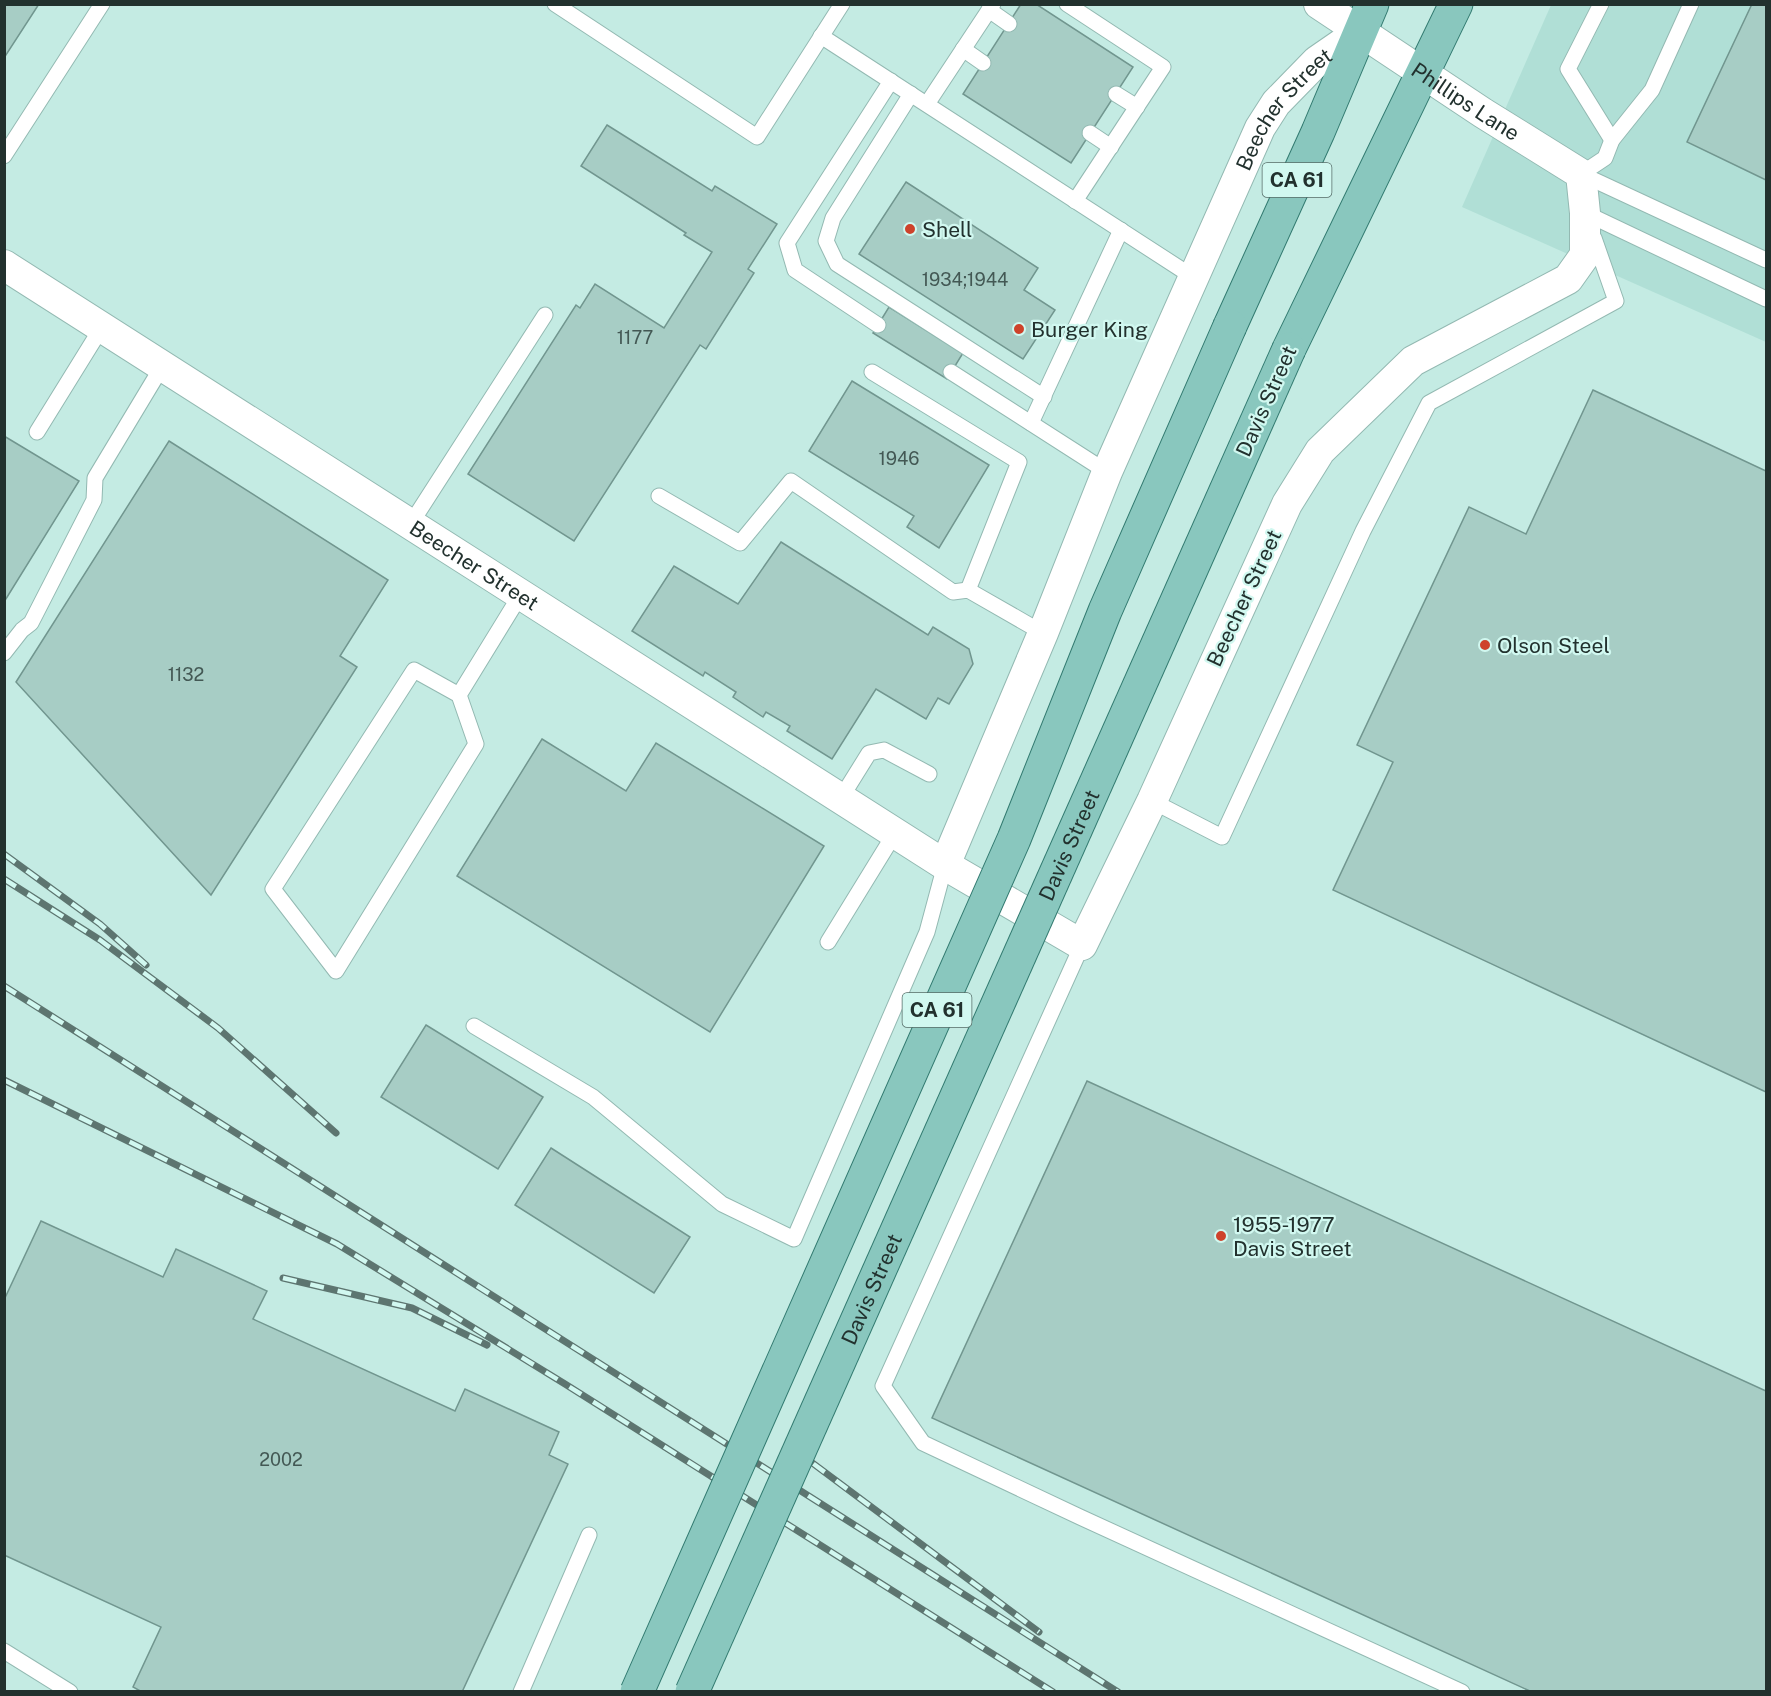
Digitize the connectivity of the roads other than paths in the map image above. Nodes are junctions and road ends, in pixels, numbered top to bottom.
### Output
1 (102, 4) edge
2 (555, 4) edge
3 (842, 4) edge
4 (1067, 4) edge
5 (1319, 4) edge
6 (1456, 4) edge
7 (1601, 4) edge
8 (1691, 4) edge
9 (991, 7) edge
10 (575, 10) edge
11 (1366, 18) edge
12 (1009, 24) dead end
13 (822, 36) junction
14 (963, 49) junction
15 (983, 63) dead end
16 (1423, 72) junction
17 (891, 81) junction
18 (911, 94) junction
19 (1116, 94) dead end
20 (927, 104) junction
21 (1137, 107) junction
22 (1090, 133) dead end
23 (1612, 140) junction
24 (1111, 147) junction
25 (4, 156) edge
26 (1581, 174) junction
27 (1075, 201) junction
28 (1585, 213) junction
29 (1121, 230) junction
30 (1767, 261) edge
31 (4, 265) edge
32 (1193, 277) junction
33 (1767, 299) edge
34 (545, 315) dead end
35 (878, 325) dead end
36 (102, 327) junction
37 (163, 365) junction
38 (872, 372) dead end
39 (951, 372) dead end
40 (1044, 397) junction
41 (1031, 423) junction
42 (36, 432) dead end
43 (1107, 472) junction
44 (659, 496) dead end
45 (410, 525) junction
46 (968, 590) junction
47 (521, 594) junction
48 (1043, 633) junction
49 (4, 653) edge
50 (459, 695) junction
51 (928, 774) dead end
52 (841, 798) junction
53 (1152, 801) junction
54 (895, 833) junction
55 (945, 865) junction
56 (828, 942) dead end
57 (1082, 945) junction
58 (474, 1026) dead end
59 (589, 1535) dead end
60 (4, 1651) edge
61 (70, 1692) edge
62 (521, 1692) edge
63 (637, 1692) edge
64 (692, 1692) edge
65 (1462, 1692) edge

1 - 25 lane
2 - 10 lane
3 - 13 lane
4 - 21 lane
5 - 11 street, Phillips Lane
6 - 16 main road, Davis Street / CA 61
7 - 23 lane
8 - 23 lane
9 - 12 lane
9 - 14 lane
10 - 13 lane
11 - 16 street, Phillips Lane
11 - 32 street, Beecher Street
11 - 63 main road, CA 61, bridge
13 - 17 lane
14 - 15 lane
14 - 20 lane
16 - 26 street, Phillips Lane
16 - 64 main road, Davis Street / CA 61, bridge
17 - 18 lane
17 - 35 lane
18 - 20 lane
18 - 40 lane
19 - 21 lane
20 - 27 lane
21 - 24 lane
22 - 24 lane
23 - 26 lane
24 - 27 lane
26 - 28 street
26 - 30 lane
27 - 29 lane
28 - 33 lane
28 - 53 street, Beecher Street
28 - 53 lane
29 - 32 lane
29 - 40 lane
31 - 36 street, Beecher Street
32 - 43 street, Beecher Street
34 - 45 lane
36 - 37 street, Beecher Street
36 - 42 lane
37 - 45 street, Beecher Street
37 - 49 lane
38 - 46 lane
39 - 41 lane
40 - 41 lane
41 - 43 lane
43 - 48 street, Beecher Street
44 - 46 lane
45 - 47 street, Beecher Street
46 - 48 lane
47 - 50 lane
47 - 52 street, Beecher Street
48 - 55 street, Beecher Street
50 - 50 lane
51 - 52 lane
52 - 54 street, Beecher Street
53 - 57 street, Beecher Street
54 - 55 street, Beecher Street
54 - 56 lane
55 - 57 street, Beecher Street
55 - 58 lane
57 - 65 lane
59 - 62 lane
60 - 61 lane

